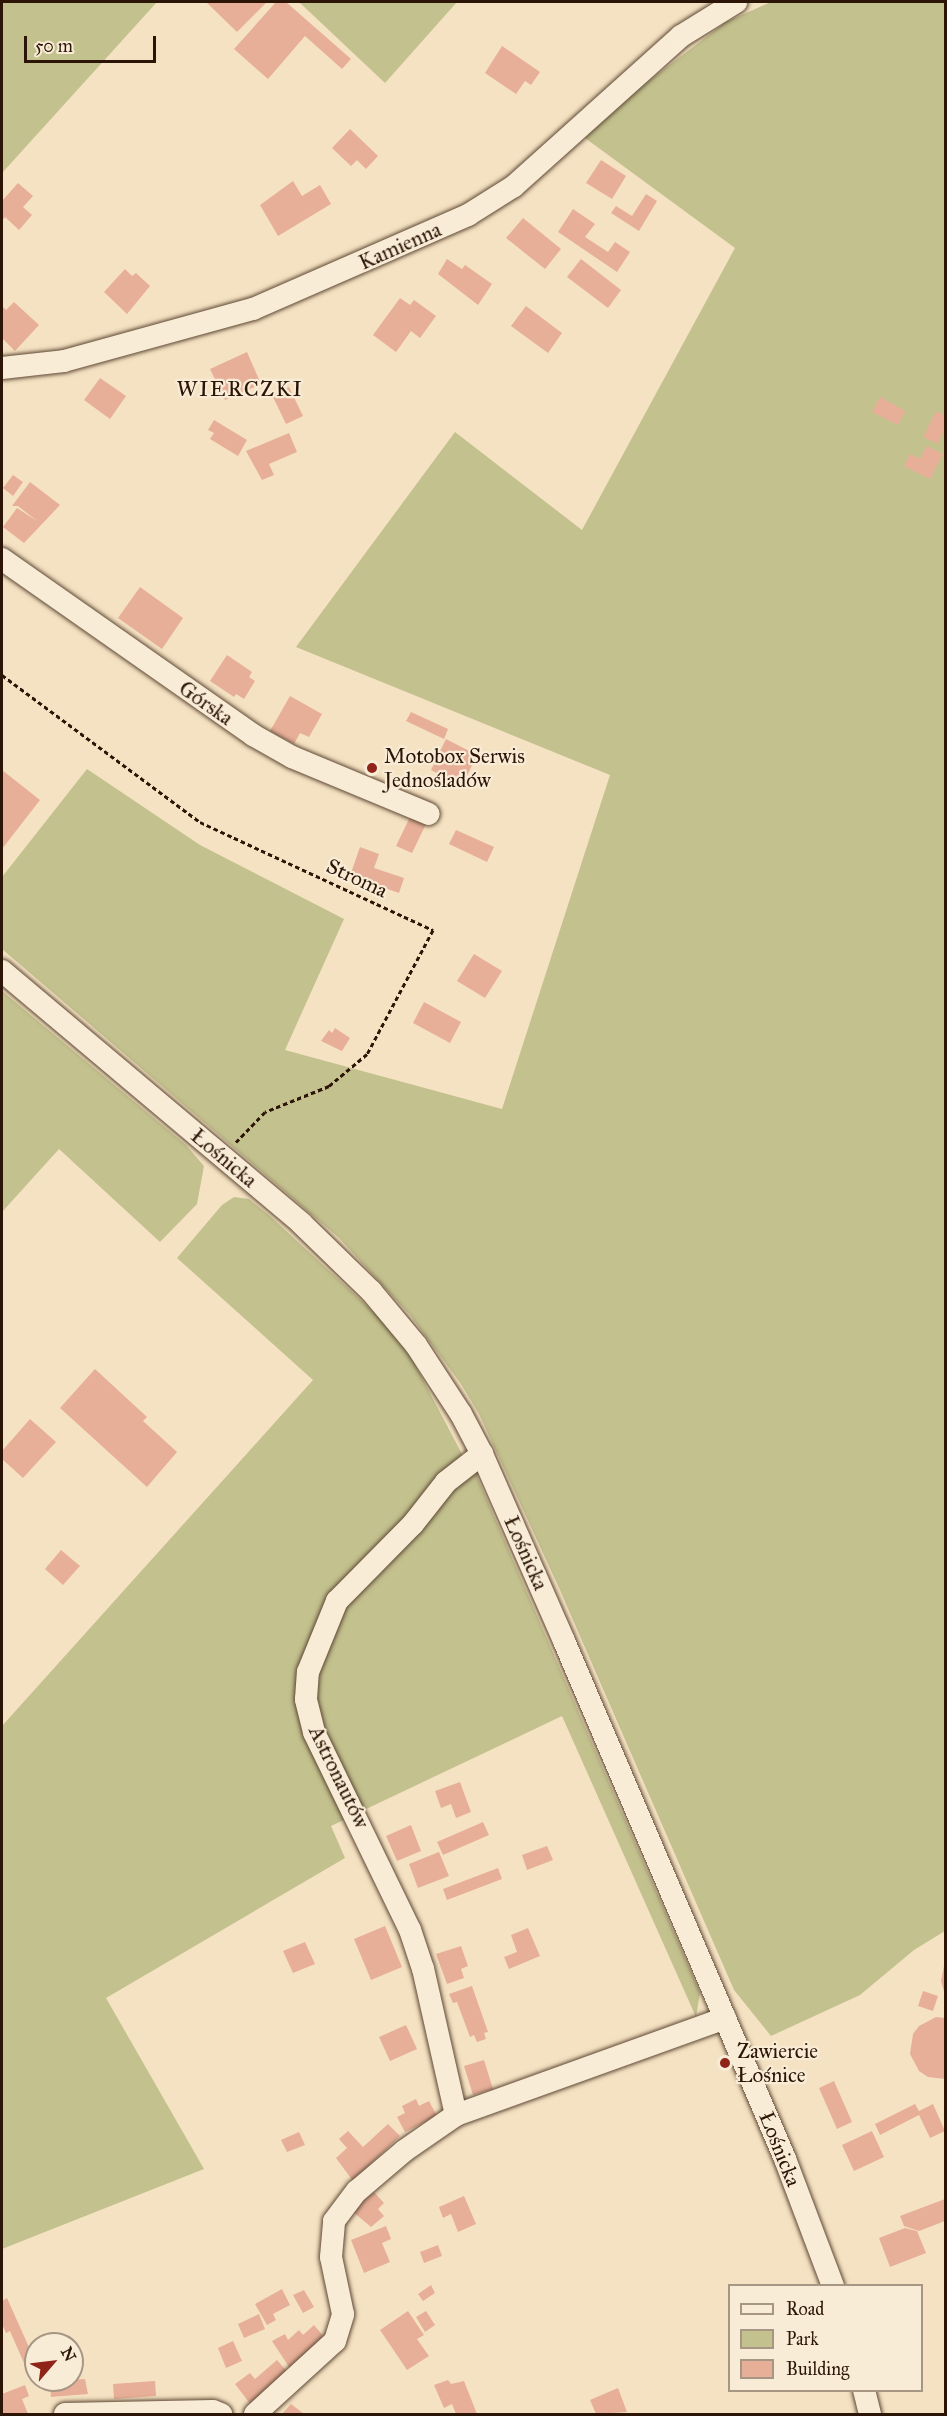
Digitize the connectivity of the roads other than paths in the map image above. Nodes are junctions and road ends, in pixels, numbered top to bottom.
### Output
1 (736, 2) edge
2 (2, 368) edge
3 (2, 559) edge
4 (429, 814) dead end
5 (2, 971) edge
6 (482, 1454) junction
7 (725, 2018) junction
8 (456, 2115) junction
9 (832, 2284) edge
10 (864, 2392) edge
11 (65, 2414) edge
12 (222, 2415) edge
13 (255, 2415) edge
14 (870, 2415) edge

1 - 2 street, Kamienna
3 - 4 street, Górska
5 - 6 street, Łośnicka
6 - 7 street, Łośnicka
6 - 8 street, Astronautów
7 - 8 street
7 - 9 street, Łośnicka
8 - 13 street
10 - 14 street
11 - 12 street

